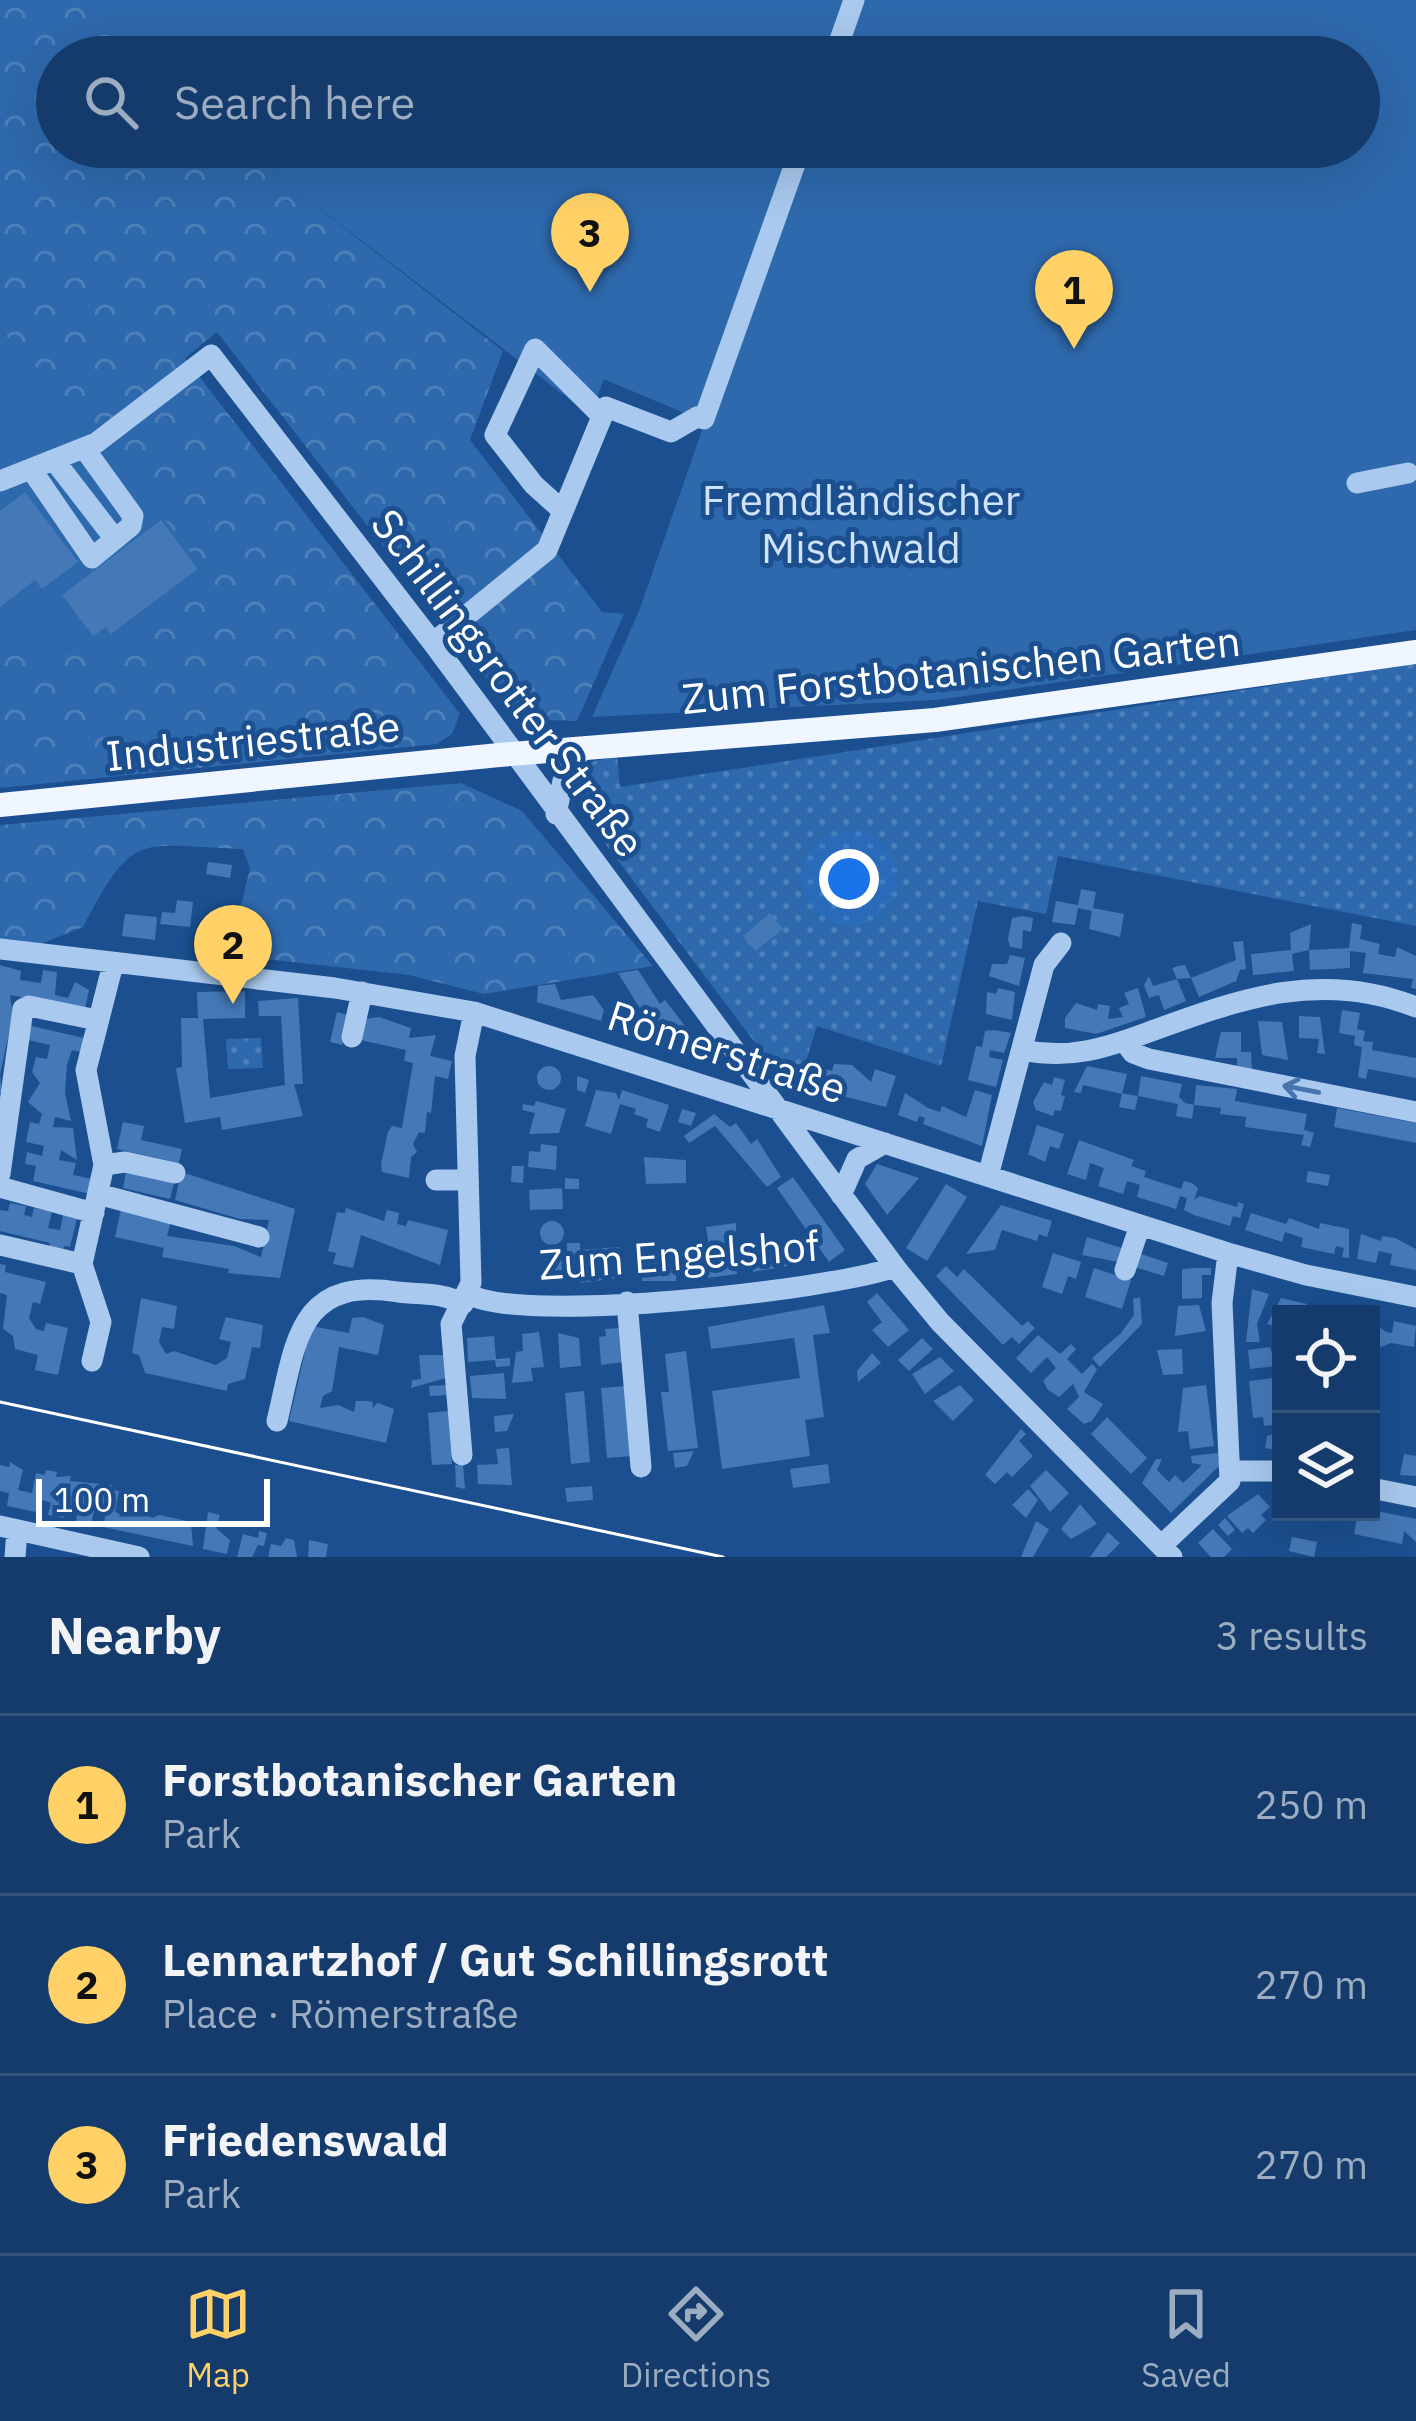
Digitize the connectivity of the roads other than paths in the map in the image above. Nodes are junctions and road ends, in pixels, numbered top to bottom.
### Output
1 (854, 0) edge
2 (841, 36) edge
3 (794, 168) edge
4 (599, 413) junction
5 (84, 448) junction
6 (54, 460) junction
7 (31, 469) junction
8 (1408, 473) dead end
9 (0, 482) edge
10 (1357, 483) dead end
11 (563, 512) junction
12 (115, 539) junction
13 (433, 643) junction
14 (1416, 652) edge
15 (580, 750) junction
16 (513, 754) junction
17 (0, 806) edge
18 (556, 814) junction
19 (1061, 943) dead end
20 (0, 949) edge
21 (113, 964) junction
22 (362, 992) junction
23 (1416, 1007) edge
24 (474, 1012) junction
25 (98, 1020) junction
26 (352, 1037) dead end
27 (1124, 1041) junction
28 (1023, 1050) junction
29 (742, 1058) junction
30 (716, 1089) junction
31 (780, 1109) junction
32 (1416, 1112) edge
33 (885, 1143) junction
34 (104, 1165) junction
35 (175, 1173) dead end
36 (0, 1174) edge
37 (988, 1176) junction
38 (436, 1180) dead end
39 (469, 1180) junction
40 (0, 1187) edge
41 (842, 1195) junction
42 (96, 1203) junction
43 (1140, 1225) junction
44 (260, 1237) dead end
45 (0, 1245) edge
46 (1228, 1253) junction
47 (82, 1264) junction
48 (895, 1268) junction
49 (1125, 1270) dead end
50 (1416, 1297) edge
51 (466, 1299) junction
52 (627, 1301) junction
53 (92, 1360) dead end
54 (277, 1420) dead end
55 (484, 1432) dead end
56 (641, 1467) dead end
57 (1232, 1471) junction
58 (1272, 1471) edge
59 (1380, 1490) edge
60 (1416, 1497) edge
61 (9, 1528) edge
62 (1166, 1551) edge
63 (15, 1557) edge
64 (139, 1557) edge

1 - 2 street
3 - 4 street
4 - 11 street
4 - 11 street
5 - 6 street
5 - 12 street
5 - 13 street, Schillingsrotter Straße
6 - 7 street
6 - 12 street
7 - 9 street
7 - 12 street
8 - 10 street
11 - 13 street
13 - 16 street, Schillingsrotter Straße
14 - 15 main road, Zum Forstbotanischen Garten
15 - 16 main road, Zum Forstbotanischen Garten
15 - 18 street
16 - 17 main road, Industriestraße
16 - 18 street, Schillingsrotter Straße
18 - 29 street, Schillingsrotter Straße
19 - 28 street
20 - 21 street, Römerstraße
21 - 22 street, Römerstraße
21 - 25 street
22 - 24 street, Römerstraße
22 - 26 street
23 - 27 street
24 - 30 street, Römerstraße
24 - 39 street
25 - 34 street
25 - 36 street
27 - 28 street
32 -> 27 street
28 - 37 street
29 - 30 street
29 - 31 street, Schillingsrotter Straße
30 - 31 street, Römerstraße
31 - 33 street, Römerstraße
31 - 41 street, Schillingsrotter Straße
33 - 37 street, Römerstraße
33 - 41 street
34 - 35 street
34 - 42 street
37 - 43 street, Römerstraße
38 - 39 street
39 - 51 street
40 - 42 street
41 - 48 street, Schillingsrotter Straße
42 - 44 street
42 - 47 street
43 - 46 street, Römerstraße
43 - 49 street
45 - 47 street
46 - 50 street, Römerstraße
46 - 57 street
47 - 53 street
48 - 52 street, Zum Engelshof
48 - 62 street, Schillingsrotter Straße
51 - 52 street, Zum Engelshof
51 - 54 street, Zum Engelshof
51 - 55 street
52 - 56 street
57 - 58 street
57 - 62 street
59 - 60 street
61 - 63 street
61 - 64 street

